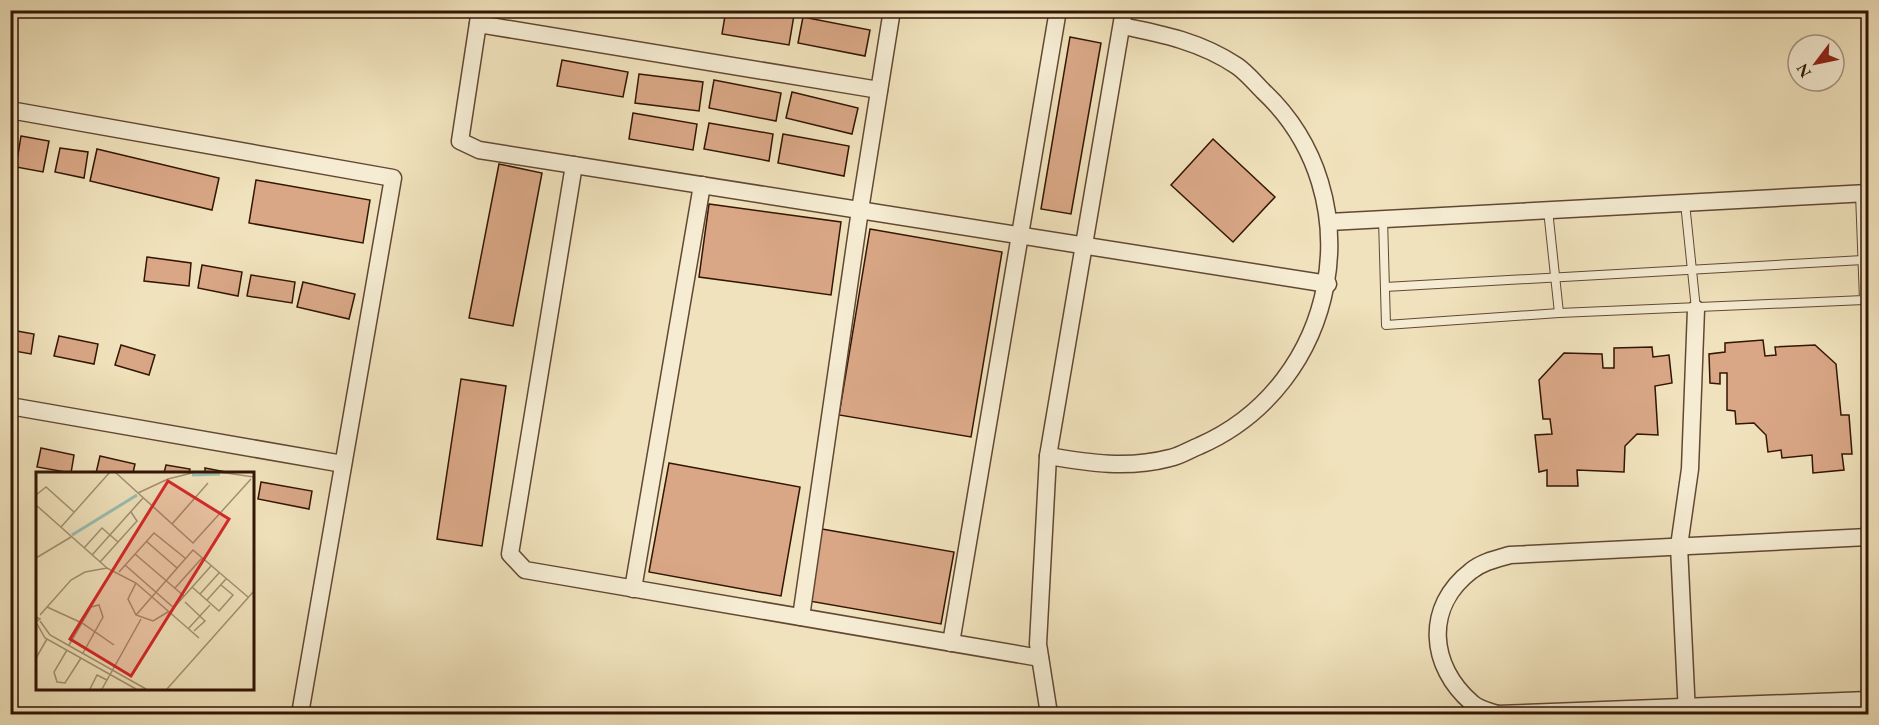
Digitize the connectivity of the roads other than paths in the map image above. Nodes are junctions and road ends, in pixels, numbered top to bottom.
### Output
1 (892, 10) edge
2 (1058, 10) edge
3 (479, 17) edge
4 (1123, 18) edge
5 (879, 90) junction
6 (10, 110) edge
7 (574, 165) junction
8 (702, 185) junction
9 (1864, 193) edge
10 (1685, 203) junction
11 (860, 210) junction
12 (1548, 210) junction
13 (1383, 219) junction
14 (1329, 222) junction
15 (1021, 235) junction
16 (1084, 245) junction
17 (1863, 260) junction
18 (1692, 270) junction
19 (1555, 278) junction
20 (1328, 284) junction
21 (1385, 287) junction
22 (1696, 309) junction
23 (1559, 313) junction
24 (10, 406) edge
25 (1048, 456) junction
26 (343, 464) junction
27 (1869, 537) edge
28 (1679, 546) junction
29 (633, 589) junction
30 (801, 617) junction
31 (951, 643) junction
32 (1040, 658) junction
33 (1869, 700) edge
34 (1686, 711) edge
35 (300, 714) edge
36 (1049, 714) edge
37 (1497, 714) edge

1 - 5 street
2 - 15 street
3 - 5 street
3 - 7 street
4 - 14 street
4 - 16 street
5 - 11 street
6 - 26 street
7 - 8 street
7 - 29 street
8 - 11 street
8 - 29 street
9 - 10 street
9 - 17 lane
10 - 12 street
10 - 18 lane
11 - 15 street
11 - 30 street
12 - 13 street
12 - 19 lane
13 - 14 street
13 - 21 lane
14 - 20 street
15 - 16 street
15 - 31 street
16 - 20 street
16 - 25 street
17 - 18 lane
17 - 22 lane
18 - 19 lane
18 - 22 lane
19 - 21 lane
19 - 23 lane
20 - 25 street
21 - 23 lane
22 - 23 lane
22 - 28 street
24 - 26 street
25 - 32 street
26 - 35 street
27 - 28 street
28 - 34 street
28 - 37 street
29 - 30 street
30 - 31 street
31 - 32 street
32 - 36 street
33 - 34 street
34 - 37 street

